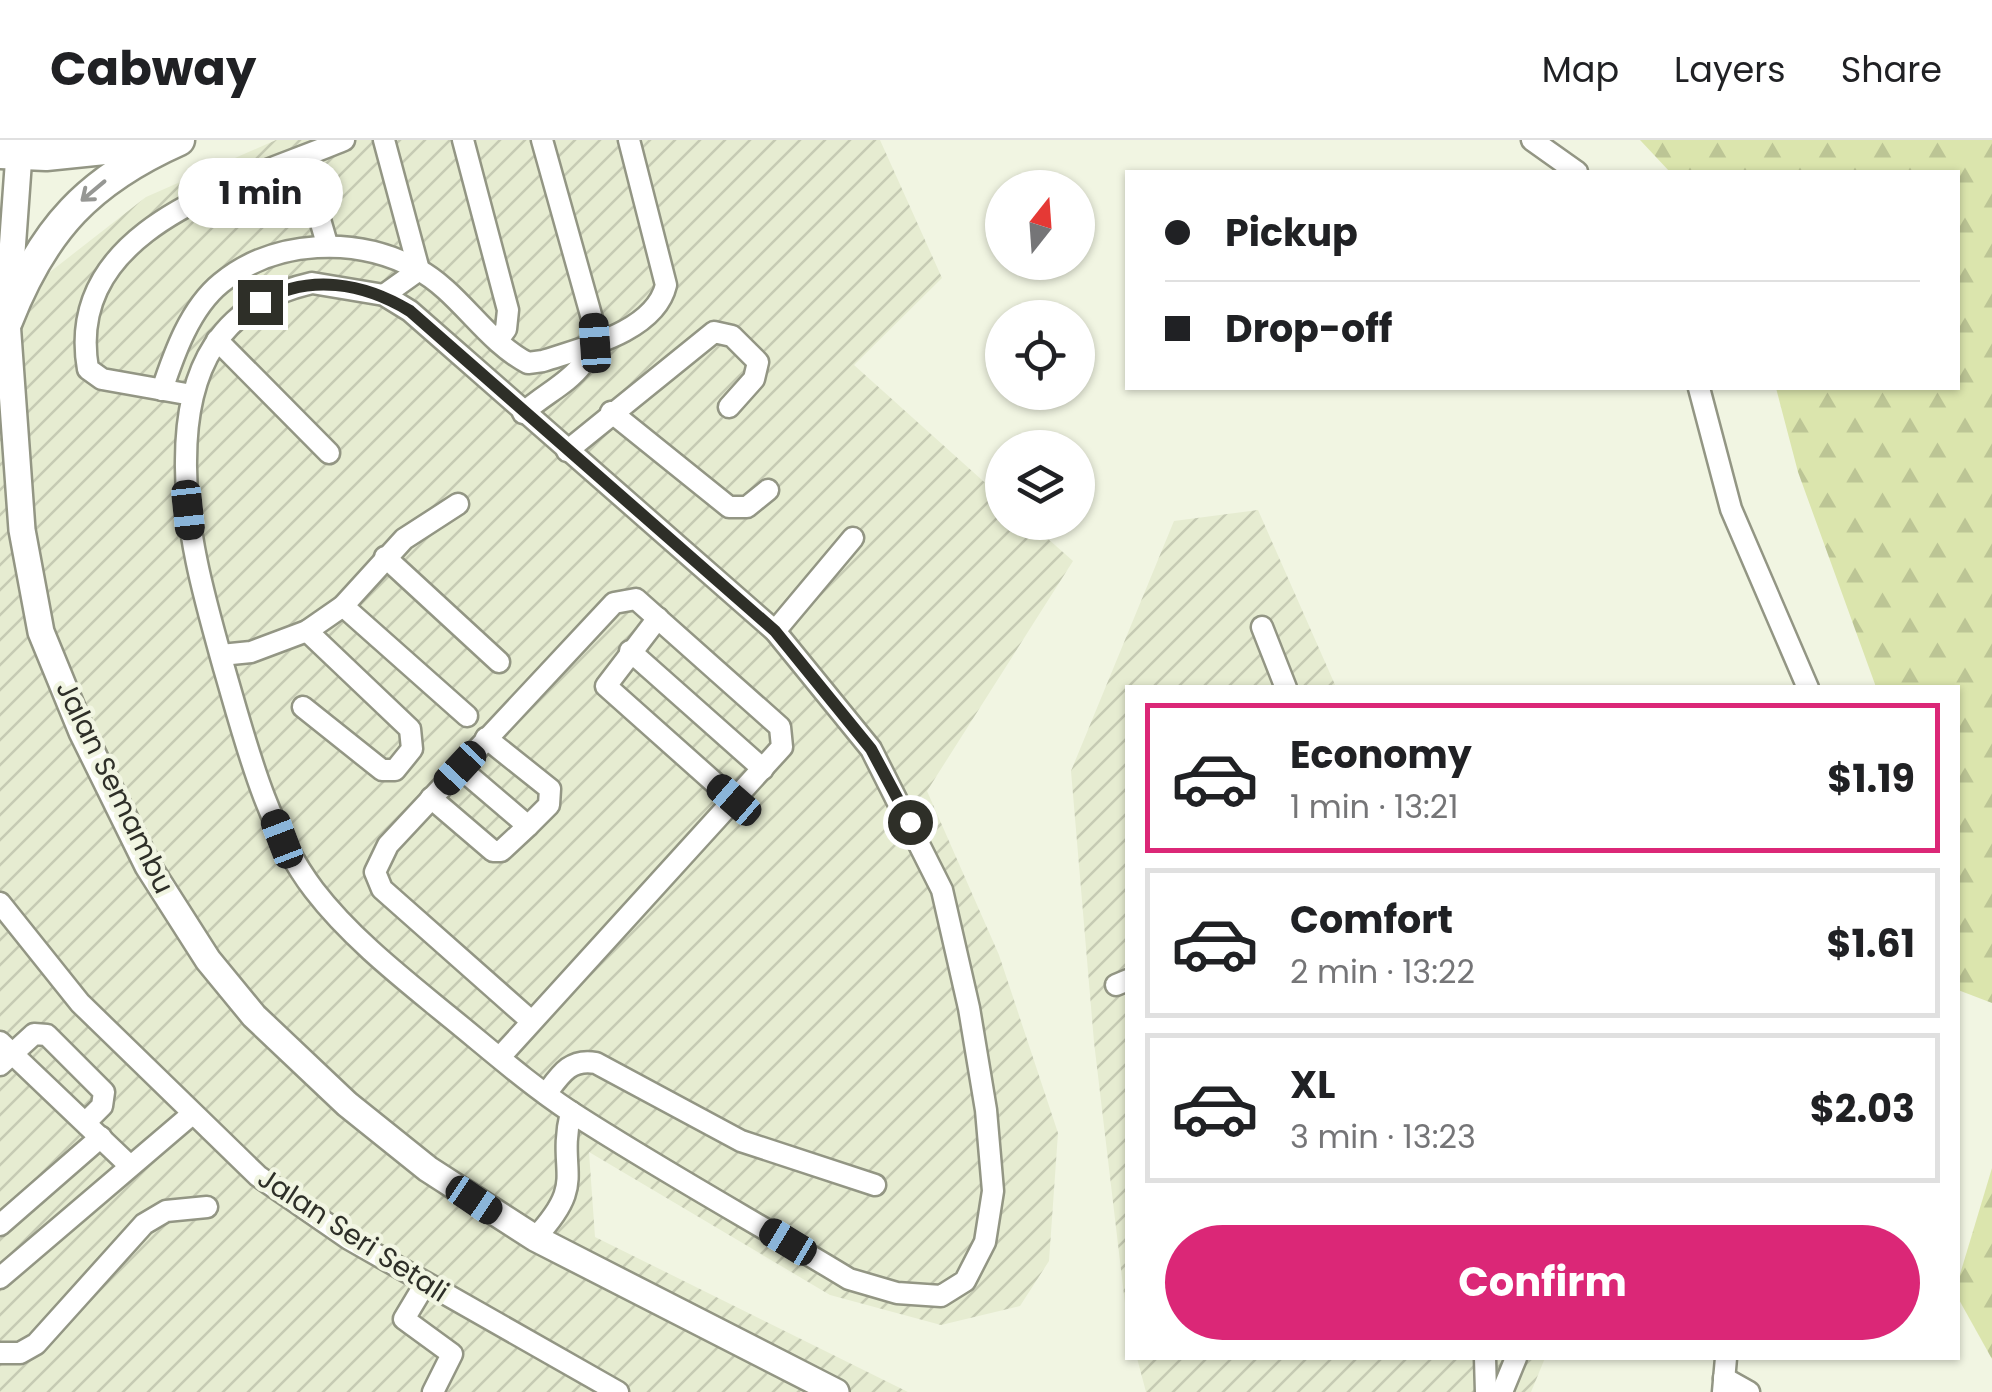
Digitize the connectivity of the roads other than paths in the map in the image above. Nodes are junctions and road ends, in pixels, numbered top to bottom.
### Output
1 (344, 140) edge
2 (384, 140) edge
3 (463, 140) edge
4 (542, 140) edge
5 (629, 140) edge
6 (1532, 140) edge
7 (178, 141) edge
8 (13, 149) edge
9 (302, 158) junction
10 (1574, 170) edge
11 (327, 244) junction
12 (420, 270) junction
13 (0, 288) edge
14 (384, 295) junction
15 (8, 321) junction
16 (217, 340) junction
17 (498, 340) junction
18 (595, 343) junction
19 (162, 390) junction
20 (1700, 390) edge
21 (192, 395) junction
22 (729, 407) dead end
23 (611, 412) junction
24 (523, 413) junction
25 (567, 450) junction
26 (329, 454) dead end
27 (768, 490) dead end
28 (458, 504) dead end
29 (853, 538) dead end
30 (386, 557) junction
31 (343, 606) junction
32 (658, 618) junction
33 (1262, 627) dead end
34 (307, 631) junction
35 (775, 631) junction
36 (630, 652) junction
37 (221, 655) junction
38 (499, 662) dead end
39 (1285, 685) edge
40 (1807, 685) edge
41 (303, 707) dead end
42 (466, 716) dead end
43 (486, 738) junction
44 (460, 768) junction
45 (763, 769) junction
46 (431, 798) junction
47 (734, 800) junction
48 (528, 826) junction
49 (2, 909) edge
50 (530, 1020) junction
51 (4, 1054) edge
52 (500, 1058) junction
53 (546, 1094) junction
54 (571, 1112) junction
55 (191, 1115) junction
56 (94, 1129) junction
57 (129, 1165) junction
58 (875, 1185) dead end
59 (207, 1207) dead end
60 (0, 1225) edge
61 (535, 1238) junction
62 (0, 1278) edge
63 (425, 1284) junction
64 (0, 1353) edge
65 (1485, 1360) edge
66 (1515, 1360) edge
67 (1724, 1376) edge
68 (578, 1383) edge
69 (432, 1392) edge
70 (618, 1392) edge
71 (836, 1392) edge
72 (1486, 1392) edge
73 (1502, 1392) edge
74 (1749, 1392) edge

1 - 9 street
2 - 12 street
3 - 17 street
4 - 18 street
5 - 18 street
6 - 10 street
7 - 8 highway
7 -> 15 highway
8 - 15 main road, Jalan Semambu
9 - 11 street
9 - 19 street
11 - 12 street
11 - 19 street
12 - 14 street
12 - 17 street
13 - 15 highway
14 - 16 street
14 - 24 street
15 - 61 main road, Jalan Semambu
16 - 21 street
16 - 26 street
17 - 18 street
18 - 24 street
19 - 21 street
20 - 40 street
21 - 37 street
22 - 23 street
23 - 25 street
23 - 27 street
24 - 25 street
25 - 35 street
28 - 30 street
29 - 35 street
30 - 31 street
30 - 38 street
31 - 34 street
31 - 42 street
32 - 36 street
32 - 43 street
32 - 45 street
33 - 39 street
34 - 37 street
34 - 41 street
35 - 54 street
36 - 45 street
36 - 47 street
37 - 52 street
43 - 44 street
43 - 48 street
44 - 46 street
44 - 48 street
45 - 47 street
46 - 48 street
46 - 50 street
47 - 50 street
49 - 55 street, Jalan Seri Setali
50 - 52 street
51 - 56 street
51 - 56 street
52 - 53 street
53 - 54 street
53 - 58 street
54 - 61 street
55 - 57 street
55 - 63 street, Jalan Seri Setali
56 - 57 street
56 - 60 street
57 - 62 street
59 - 64 street
61 - 71 main road, Jalan Semambu
63 - 68 street, Jalan Seri Setali
63 - 69 street
65 - 72 street
66 - 73 street
67 - 74 street
68 - 70 street, Jalan Seri Setali

